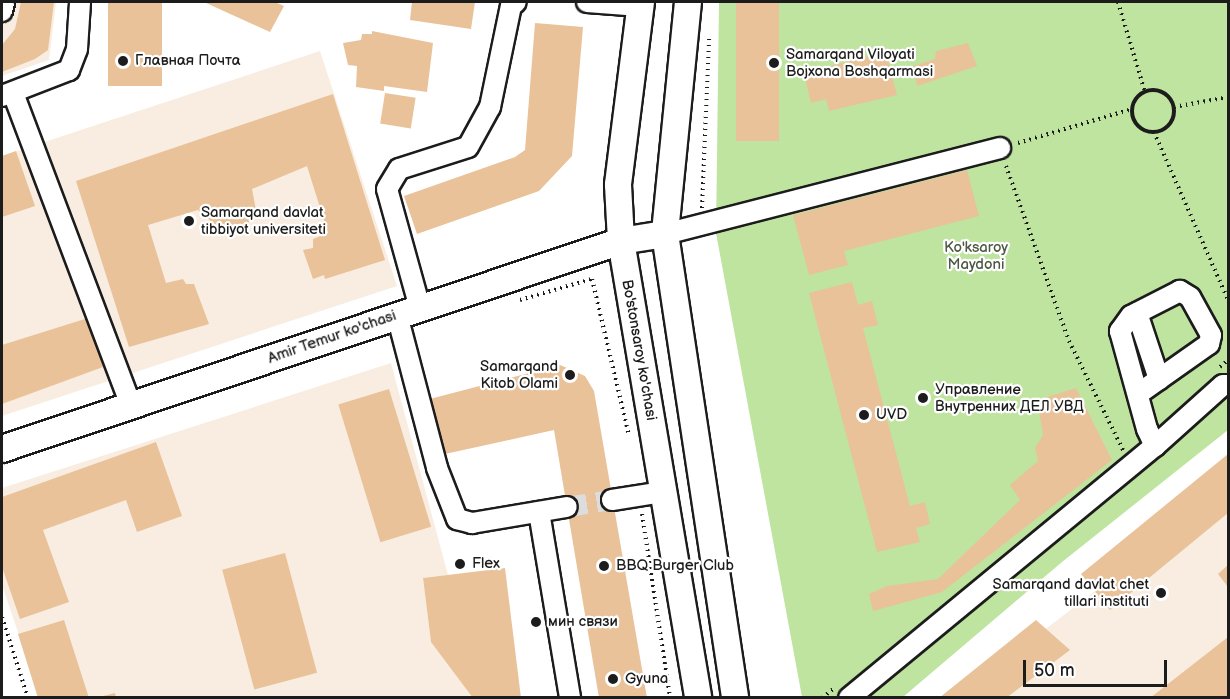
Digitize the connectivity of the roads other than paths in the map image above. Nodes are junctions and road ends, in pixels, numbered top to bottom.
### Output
1 (4, 2) edge
2 (80, 2) edge
3 (516, 2) edge
4 (587, 2) edge
5 (688, 2) edge
6 (640, 4) edge
7 (2, 11) edge
8 (7, 95) edge
9 (1000, 148) road end
10 (665, 234) junction
11 (621, 241) junction
12 (408, 311) junction
13 (1137, 313) junction
14 (1160, 379) junction
15 (1228, 386) edge
16 (1138, 394) junction
17 (131, 405) junction
18 (1155, 446) junction
19 (2, 449) edge
20 (663, 492) junction
21 (612, 500) tunnel mouth
22 (567, 507) tunnel mouth
23 (539, 512) junction
24 (844, 690) edge
25 (570, 698) edge
26 (698, 698) edge
27 (735, 698) edge

1 - 7 street
2 - 8 street
3 - 12 street
4 - 6 street
5 - 10 main road
6 - 11 main road, Bo'stonsaroy ko'chasi
8 - 17 street
9 - 10 street
10 - 11 main road, Amir Temur ko'chasi
10 - 27 main road
11 - 12 main road, Amir Temur ko'chasi
11 - 20 main road, Bo'stonsaroy ko'chasi
12 - 17 main road, Amir Temur ko'chasi
12 - 23 street
13 - 14 street
13 - 14 street
13 - 16 street
14 - 16 street
15 - 18 street
16 - 18 street
17 - 19 main road, Amir Temur ko'chasi
18 - 24 street
20 - 21 street
20 - 26 main road, Bo'stonsaroy ko'chasi
22 - 23 street
23 - 25 street

